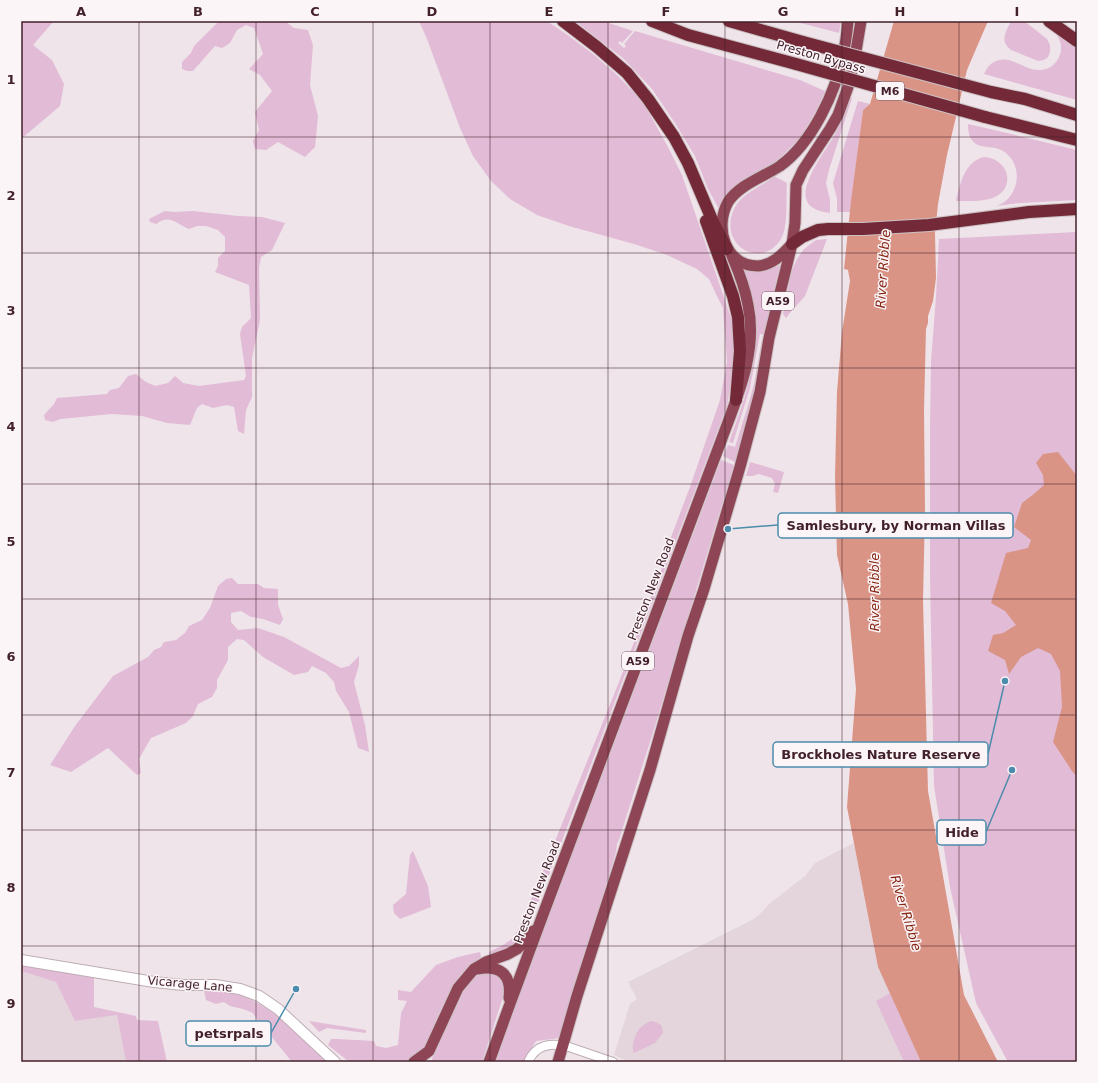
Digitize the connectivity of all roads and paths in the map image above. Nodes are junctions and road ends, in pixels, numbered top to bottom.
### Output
1 (563, 21) edge
2 (652, 21) edge
3 (729, 21) edge
4 (848, 21) edge
5 (861, 21) edge
6 (1049, 21) edge
7 (1077, 41) edge
8 (1077, 115) edge
9 (1077, 140) edge
10 (688, 163) junction
11 (1077, 209) edge
12 (791, 244) junction
13 (729, 252) junction
14 (736, 400) junction
15 (545, 909) junction
16 (21, 960) edge
17 (474, 969) junction
18 (506, 1012) junction
19 (563, 1045) junction
20 (427, 1057) edge
21 (334, 1062) edge
22 (414, 1062) edge
23 (489, 1062) edge
24 (528, 1062) edge
25 (558, 1062) edge
26 (613, 1062) edge

1 - 10 highway
2 - 9 highway, Preston Bypass / M6, bridge
3 - 8 highway, Preston Bypass / M6, bridge
4 - 13 highway, Preston New Road
5 - 12 highway
6 - 7 highway
10 - 13 highway
10 - 14 highway
11 - 12 highway
12 - 13 highway
12 - 19 highway, A59
13 - 14 highway, Preston New Road / A59
14 - 15 highway, Preston New Road / A59
15 - 17 highway
15 - 18 highway, Preston New Road / A59
16 - 21 street, Vicarage Lane
17 - 18 highway
17 - 20 highway
18 - 23 highway, Preston New Road / A59
19 - 24 street
19 - 25 highway, A59
19 - 26 street
20 - 22 highway

